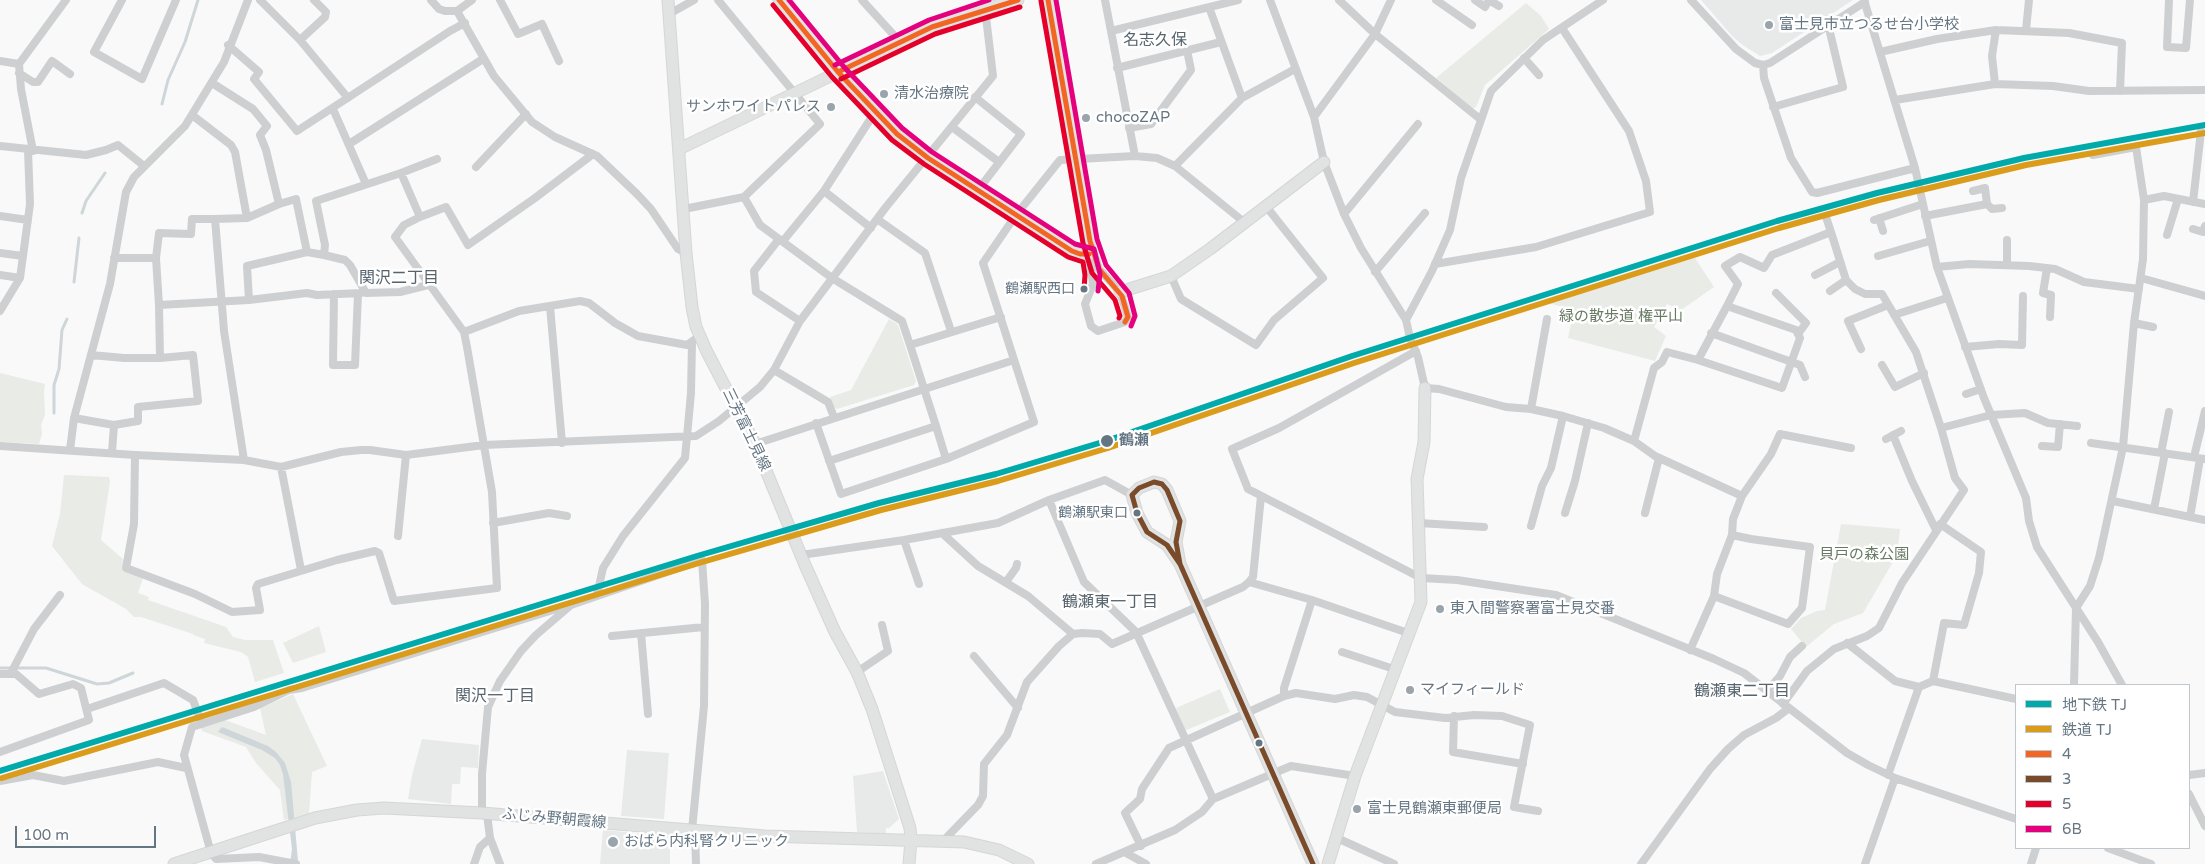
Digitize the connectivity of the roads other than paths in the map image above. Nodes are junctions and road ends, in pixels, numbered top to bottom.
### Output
1 (66, 0) edge
2 (122, 0) edge
3 (176, 0) edge
4 (248, 0) edge
5 (260, 0) edge
6 (314, 0) edge
7 (431, 0) edge
8 (472, 0) edge
9 (500, 0) edge
10 (668, 0) edge
11 (694, 0) edge
12 (718, 0) edge
13 (779, 0) edge
14 (1018, 0) edge
15 (1048, 0) edge
16 (1105, 0) edge
17 (1238, 0) edge
18 (1270, 0) edge
19 (1339, 0) edge
20 (1391, 0) edge
21 (1436, 0) edge
22 (1476, 0) edge
23 (1489, 0) edge
24 (1603, 0) edge
25 (1691, 0) edge
26 (2029, 0) edge
27 (2169, 0) edge
28 (2190, 0) edge
29 (865, 1) edge
30 (1865, 1) edge
31 (1593, 3) edge
32 (984, 4) edge
33 (1499, 6) dead end
34 (1209, 7) junction
35 (457, 11) junction
36 (669, 14) junction
37 (465, 23) junction
38 (1828, 24) junction
39 (1472, 25) dead end
40 (1562, 28) junction
41 (1996, 30) junction
42 (2026, 30) junction
43 (1111, 31) junction
44 (1375, 34) junction
45 (300, 40) junction
46 (1221, 42) junction
47 (901, 43) junction
48 (228, 45) junction
49 (1186, 50) junction
50 (1880, 52) junction
51 (1524, 58) junction
52 (483, 59) junction
53 (0, 61) edge
54 (559, 61) dead end
55 (19, 64) junction
56 (1763, 65) junction
57 (1118, 68) junction
58 (1295, 69) junction
59 (838, 72) junction
60 (19, 73) junction
61 (70, 74) dead end
62 (1539, 75) dead end
63 (212, 83) junction
64 (1995, 84) junction
65 (2205, 90) edge
66 (2120, 92) junction
67 (795, 93) junction
68 (975, 97) junction
69 (348, 98) junction
70 (1242, 98) junction
71 (1895, 100) junction
72 (1773, 107) junction
73 (333, 109) junction
74 (875, 112) junction
75 (526, 114) junction
76 (192, 115) junction
77 (1314, 117) junction
78 (1480, 119) junction
79 (1418, 124) dead end
80 (952, 127) junction
81 (1130, 128) junction
82 (2201, 132) dead end
83 (348, 144) junction
84 (0, 146) edge
85 (679, 149) junction
86 (31, 150) junction
87 (593, 154) junction
88 (1135, 156) junction
89 (2093, 156) dead end
90 (928, 158) junction
91 (437, 159) dead end
92 (1077, 160) junction
93 (999, 162) junction
94 (1324, 162) junction
95 (144, 166) junction
96 (1175, 166) junction
97 (476, 167) dead end
98 (1915, 168) junction
99 (401, 173) junction
100 (366, 184) junction
101 (1993, 186) dead end
102 (1985, 188) junction
103 (978, 190) junction
104 (1973, 191) dead end
105 (824, 192) junction
106 (744, 196) junction
107 (2178, 199) junction
108 (2144, 200) junction
109 (2193, 202) junction
110 (279, 204) junction
111 (1923, 204) junction
112 (1987, 204) junction
113 (2205, 204) edge
114 (1265, 205) junction
115 (2002, 208) dead end
116 (684, 209) junction
117 (1425, 213) dead end
118 (1344, 214) junction
119 (1016, 215) junction
120 (0, 216) edge
121 (1925, 216) junction
122 (420, 217) junction
123 (1826, 217) dead end
124 (247, 218) junction
125 (214, 219) junction
126 (877, 219) junction
127 (28, 220) junction
128 (1244, 222) junction
129 (2205, 226) edge
130 (871, 228) junction
131 (2193, 229) dead end
132 (1883, 231) dead end
133 (1831, 232) junction
134 (2167, 235) dead end
135 (781, 240) junction
136 (2007, 240) dead end
137 (1090, 241) junction
138 (1930, 241) junction
139 (307, 252) junction
140 (0, 253) edge
141 (686, 253) junction
142 (1089, 254) junction
143 (324, 255) junction
144 (23, 256) junction
145 (1878, 256) dead end
146 (114, 258) junction
147 (156, 258) junction
148 (1840, 262) junction
149 (1435, 264) junction
150 (2007, 264) junction
151 (1937, 268) junction
152 (2047, 268) junction
153 (1375, 272) junction
154 (0, 275) edge
155 (1815, 275) dead end
156 (1171, 276) junction
157 (20, 278) junction
158 (832, 278) junction
159 (2141, 278) junction
160 (1846, 280) junction
161 (428, 285) junction
162 (2139, 289) junction
163 (1830, 291) dead end
164 (1120, 292) junction
165 (366, 293) junction
166 (1776, 293) dead end
167 (334, 294) junction
168 (358, 294) junction
169 (2023, 296) dead end
170 (2205, 296) edge
171 (1947, 298) junction
172 (249, 300) junction
173 (222, 303) junction
174 (159, 305) junction
175 (550, 306) junction
176 (1727, 306) junction
177 (1888, 306) junction
178 (0, 311) edge
179 (1894, 315) junction
180 (1000, 317) junction
181 (2050, 317) dead end
182 (1546, 319) dead end
183 (1406, 320) junction
184 (800, 321) junction
185 (2134, 323) junction
186 (2153, 328) dead end
187 (951, 331) junction
188 (464, 332) junction
189 (1711, 333) junction
190 (1798, 334) junction
191 (696, 339) junction
192 (910, 345) junction
193 (1965, 347) junction
194 (1860, 349) dead end
195 (1416, 351) junction
196 (91, 355) junction
197 (160, 358) junction
198 (1014, 360) junction
199 (1698, 360) junction
200 (1792, 362) junction
201 (1882, 365) dead end
202 (774, 370) junction
203 (1924, 373) junction
204 (1805, 377) dead end
205 (1426, 388) junction
206 (923, 389) junction
207 (1981, 389) junction
208 (1966, 394) dead end
209 (736, 407) junction
210 (1530, 409) junction
211 (2205, 411) edge
212 (2169, 412) dead end
213 (1991, 415) junction
214 (1563, 416) junction
215 (834, 417) junction
216 (74, 418) junction
217 (816, 423) junction
218 (1588, 423) junction
219 (114, 424) junction
220 (2060, 424) junction
221 (936, 426) junction
222 (2077, 426) dead end
223 (1941, 428) junction
224 (1901, 431) dead end
225 (688, 438) junction
226 (1634, 441) junction
227 (562, 443) junction
228 (2091, 443) dead end
229 (755, 444) junction
230 (484, 445) junction
231 (0, 446) edge
232 (2042, 446) dead end
233 (2123, 447) junction
234 (1851, 448) dead end
235 (70, 450) junction
236 (112, 452) junction
237 (2163, 453) junction
238 (136, 455) junction
239 (406, 455) junction
240 (1659, 458) junction
241 (2200, 458) edge
242 (946, 459) junction
243 (244, 460) junction
244 (829, 461) junction
245 (281, 467) junction
246 (1132, 495) junction
247 (1261, 496) junction
248 (1742, 496) junction
249 (1049, 500) junction
250 (2112, 501) junction
251 (2154, 509) junction
252 (1565, 512) dead end
253 (1645, 513) dead end
254 (567, 516) dead end
255 (2190, 517) junction
256 (2205, 520) edge
257 (493, 523) junction
258 (1419, 523) junction
259 (1530, 526) dead end
260 (1484, 527) dead end
261 (1938, 527) junction
262 (942, 533) junction
263 (1732, 535) junction
264 (398, 536) dead end
265 (904, 540) junction
266 (801, 556) junction
267 (1017, 564) dead end
268 (1180, 564) junction
269 (301, 570) junction
270 (1421, 578) junction
271 (1006, 582) junction
272 (1249, 582) junction
273 (919, 584) dead end
274 (60, 594) dead end
275 (597, 595) junction
276 (1714, 596) junction
277 (1312, 600) junction
278 (571, 605) junction
279 (1199, 606) junction
280 (2076, 608) junction
281 (882, 625) dead end
282 (704, 627) junction
283 (1136, 632) junction
284 (641, 633) junction
285 (1073, 634) junction
286 (1411, 634) junction
287 (612, 636) dead end
288 (1847, 643) junction
289 (1802, 646) dead end
290 (1690, 650) junction
291 (1342, 652) dead end
292 (974, 656) dead end
293 (1397, 670) junction
294 (11, 672) junction
295 (857, 672) junction
296 (0, 674) edge
297 (1933, 681) junction
298 (2074, 684) edge
299 (2121, 684) edge
300 (1919, 687) junction
301 (1767, 691) junction
302 (1284, 696) junction
303 (2015, 699) edge
304 (1383, 705) junction
305 (1786, 706) junction
306 (1018, 708) junction
307 (87, 709) junction
308 (1247, 713) junction
309 (648, 714) dead end
310 (1454, 716) junction
311 (202, 724) junction
312 (1185, 740) junction
313 (0, 752) edge
314 (1523, 764) junction
315 (186, 768) junction
316 (2205, 773) edge
317 (1273, 774) junction
318 (2190, 775) edge
319 (1355, 776) junction
320 (1891, 776) junction
321 (0, 781) edge
322 (2190, 796) edge
323 (1214, 799) junction
324 (1538, 811) dead end
325 (484, 813) junction
326 (2015, 819) edge
327 (2205, 826) edge
328 (693, 830) junction
329 (490, 838) junction
330 (1337, 838) junction
331 (912, 840) junction
332 (943, 841) junction
333 (1141, 846) junction
334 (2036, 849) edge
335 (2111, 849) edge
336 (1126, 852) junction
337 (211, 853) junction
338 (196, 861) edge
339 (174, 864) edge
340 (296, 864) edge
341 (474, 864) edge
342 (500, 864) edge
343 (696, 864) edge
344 (909, 864) edge
345 (1028, 864) edge
346 (1096, 864) edge
347 (1146, 864) edge
348 (1313, 864) edge
349 (1328, 864) edge
350 (1394, 864) edge
351 (1641, 864) edge
352 (1866, 864) edge
353 (2031, 864) edge
354 (2151, 864) edge

1 - 55 street
2 - 3 street
4 - 48 street
5 - 45 street
6 - 45 street
7 - 35 street
8 - 35 street
9 - 54 street
10 - 36 main road, 三芳富士見線
11 - 36 street
12 - 67 street
13 - 59 main road
14 - 32 main road
15 - 92 main road
16 - 43 street
17 - 34 street
18 - 58 street
19 - 44 street
20 - 44 street
21 - 39 street
22 - 23 street
23 - 33 street
24 - 31 street
25 - 56 street
26 - 42 street
27 - 28 street
29 - 47 street
30 - 38 street
30 - 50 street
31 - 40 street
32 - 47 main road
32 - 68 street
34 - 43 street
34 - 46 street
35 - 37 street
36 - 85 main road, 三芳富士見線
37 - 52 street
37 - 69 street
38 - 56 street
38 - 72 street
40 - 51 street
40 - 149 street
41 - 42 street
41 - 50 street
41 - 64 street
42 - 66 street
43 - 57 street
44 - 77 street
44 - 78 street
45 - 69 street
46 - 49 street
46 - 70 street
47 - 59 main road
48 - 63 street
48 - 73 street
49 - 57 street
49 - 81 street
50 - 71 street
51 - 62 street
51 - 78 street
52 - 75 street
52 - 83 street
53 - 55 street
55 - 60 street
56 - 72 street
57 - 81 street
58 - 70 street
58 - 77 street
59 - 67 main road
59 - 74 main road
60 - 61 street
60 - 86 street
63 - 76 street
63 - 110 street
64 - 66 street
64 - 71 street
65 - 66 street
67 - 85 main road
67 - 106 street
68 - 80 street
68 - 93 street
69 - 73 street
70 - 96 street
71 - 98 street
72 - 98 street
73 - 83 street
74 - 90 main road
74 - 105 street
75 - 87 street
75 - 97 street
76 - 95 street
76 - 124 street
77 - 94 street
78 - 149 street
79 - 118 street
80 - 90 street
80 - 93 street
81 - 88 street
82 - 109 street
83 - 100 street
84 - 86 street
85 - 116 main road, 三芳富士見線
86 - 95 street
86 - 127 street
87 - 122 street
87 - 141 street
88 - 92 street
88 - 96 street
89 - 108 street
90 - 103 main road
90 - 126 street
91 - 99 street
92 - 119 street
92 - 137 main road
93 - 103 street
94 - 114 main road
94 - 118 street
95 - 146 street
96 - 128 street
98 - 111 street
99 - 100 street
99 - 122 street
100 - 143 street
101 - 102 street
102 - 104 street
102 - 112 street
103 - 119 main road
105 - 130 street
105 - 135 street
106 - 116 street
106 - 135 street
107 - 108 street
107 - 109 street
107 - 134 street
108 - 159 street
109 - 113 street
110 - 124 street
110 - 139 street
111 - 121 street
111 - 132 street
112 - 115 street
112 - 121 street
114 - 128 main road
114 - 156 street
116 - 141 main road, 三芳富士見線
117 - 153 street
118 - 153 street
119 - 142 main road
119 - 180 street
120 - 127 street
121 - 138 street
122 - 161 street
123 - 133 street
124 - 125 street
125 - 147 street
125 - 173 street
126 - 130 street
126 - 187 street
127 - 144 street
128 - 156 main road
129 - 131 street
130 - 158 street
133 - 148 street
133 - 176 street
135 - 158 street
135 - 184 street
136 - 150 street
137 - 142 street
137 - 164 street
138 - 145 street
138 - 151 street
139 - 143 street
139 - 172 street
140 - 144 street
141 - 191 main road, 三芳富士見線
142 - 164 street
143 - 165 street
144 - 157 street
146 - 147 street
146 - 196 street
147 - 174 street
148 - 155 street
148 - 160 street
149 - 183 street
150 - 151 street
150 - 152 street
151 - 171 street
152 - 162 street
152 - 181 street
153 - 183 street
154 - 157 street
156 - 164 main road
157 - 178 street
158 - 184 street
158 - 192 street
159 - 162 street
159 - 170 street
160 - 163 street
160 - 177 street
161 - 165 street
161 - 188 street
162 - 185 street
165 - 168 street
166 - 190 street
167 - 168 street
167 - 168 street
167 - 172 street
169 - 193 street
171 - 179 street
171 - 193 street
172 - 173 street
173 - 174 street
173 - 243 street
174 - 197 street
175 - 188 street
175 - 191 street
175 - 227 street
176 - 189 street
176 - 190 street
177 - 179 street
177 - 194 street
179 - 203 street
180 - 187 street
180 - 198 street
182 - 210 street
183 - 195 street
184 - 202 street
185 - 186 street
185 - 233 street
187 - 192 street
188 - 230 street
189 - 199 street
189 - 200 street
190 - 200 street
191 - 209 main road, 三芳富士見線
191 - 225 street
192 - 206 street
193 - 207 street
195 - 205 street
195 - 247 street
196 - 197 street
196 - 216 street
197 - 219 street
198 - 206 street
198 - 242 street
199 - 200 street
199 - 226 street
200 - 204 street
201 - 203 street
202 - 209 street
202 - 215 street
203 - 223 street
205 - 210 street
205 - 258 main road
206 - 215 street
206 - 221 street
207 - 208 street
207 - 213 street
209 - 225 street
209 - 229 main road, 三芳富士見線
210 - 214 street
211 - 241 street
212 - 237 street
213 - 220 street
213 - 223 street
213 - 280 street
214 - 218 street
214 - 259 street
215 - 217 street
216 - 219 street
216 - 235 street
217 - 229 street
217 - 244 street
218 - 226 street
218 - 252 street
219 - 236 street
220 - 222 street
220 - 232 street
221 - 242 street
221 - 244 street
223 - 261 street
224 - 261 street
225 - 227 street
225 - 275 street
226 - 240 street
227 - 230 street
228 - 233 street
229 - 266 main road, 三芳富士見線
230 - 239 street
230 - 257 street
231 - 235 street
233 - 237 street
233 - 250 street
234 - 248 street
235 - 236 street
236 - 238 street
237 - 241 street
237 - 251 street
238 - 243 street
238 - 269 street
239 - 245 street
239 - 264 street
240 - 248 street
240 - 253 street
241 - 255 street
242 - 244 street
243 - 245 street
245 - 269 street
246 - 249 street
246 - 268 main road
246 - 268 main road
247 - 270 street
247 - 272 street
248 - 263 street
249 - 262 street
249 - 283 street
250 - 251 street
250 - 280 street
251 - 255 street
254 - 257 street
255 - 256 street
257 - 269 street
258 - 260 street
258 - 270 main road
261 - 288 street
261 - 297 street
262 - 265 street
262 - 271 street
263 - 276 street
263 - 276 street
265 - 266 street
265 - 273 street
266 - 295 main road, 三芳富士見線
267 - 271 street
268 - 279 main road
270 - 286 main road
270 - 290 street
271 - 285 street
272 - 277 street
272 - 279 street
274 - 294 street
275 - 278 street
275 - 282 street
276 - 290 street
277 - 286 street
277 - 302 street
278 - 311 street
278 - 325 street
279 - 283 street
279 - 308 main road
280 - 298 street
280 - 299 street
281 - 295 street
282 - 284 street
282 - 328 street
283 - 285 street
283 - 312 street
284 - 287 street
284 - 309 street
285 - 306 street
286 - 293 main road
288 - 300 street
288 - 305 street
289 - 301 street
290 - 301 street
291 - 293 street
292 - 306 street
293 - 304 main road
294 - 296 street
294 - 307 street
295 - 331 main road, 三芳富士見線
297 - 300 street
297 - 303 street
300 - 320 street
301 - 305 street
302 - 304 street
302 - 308 street
304 - 310 street
304 - 319 main road
305 - 320 street
305 - 351 street
306 - 332 street
307 - 311 street
307 - 313 street
308 - 312 street
308 - 317 main road
310 - 314 street
310 - 314 street
311 - 315 street
312 - 323 street
312 - 333 street
314 - 324 street
315 - 321 street
315 - 337 street
316 - 318 street
317 - 319 street
317 - 323 street
317 - 348 main road
319 - 330 main road
320 - 326 street
320 - 352 street
322 - 327 street
323 - 333 street
325 - 328 main road, ふじみ野朝霞線
325 - 329 street
325 - 337 main road, ふじみ野朝霞線
328 - 331 main road, ふじみ野朝霞線
328 - 343 street
329 - 341 street
329 - 342 street
330 - 349 main road
330 - 350 street
331 - 332 main road, ふじみ野朝霞線
331 - 344 main road
332 - 345 main road, ふじみ野朝霞線
333 - 336 street
334 - 353 street
335 - 354 street
336 - 346 street
336 - 347 street
337 - 338 main road, ふじみ野朝霞線
337 - 340 street
338 - 339 main road, ふじみ野朝霞線

